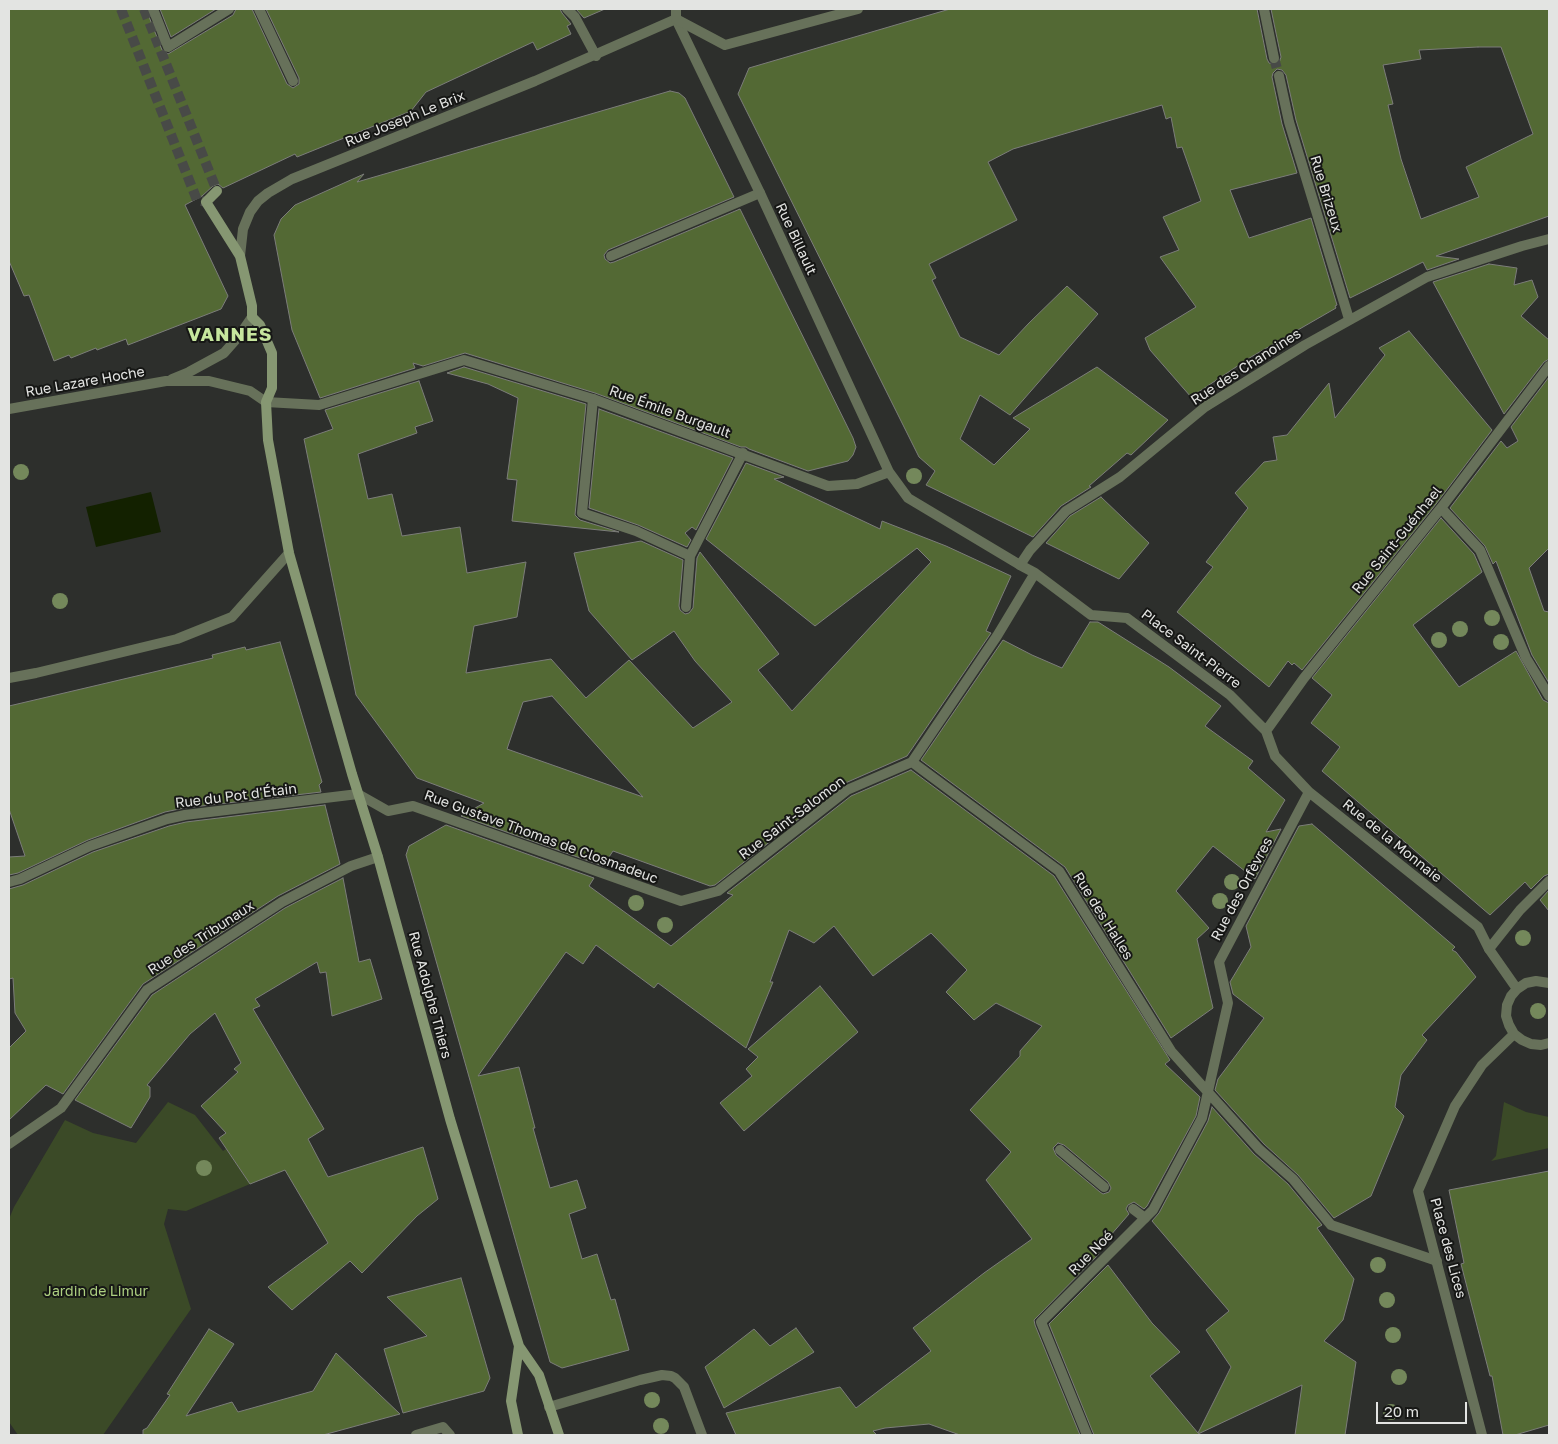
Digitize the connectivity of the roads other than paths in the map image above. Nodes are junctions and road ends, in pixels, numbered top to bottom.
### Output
1 (153, 9) edge
2 (230, 9) edge
3 (258, 9) edge
4 (567, 9) edge
5 (858, 9) edge
6 (1264, 9) edge
7 (676, 14) edge
8 (596, 56) junction
9 (1274, 58) tunnel mouth
10 (1279, 76) tunnel mouth
11 (293, 81) dead end
12 (217, 191) tunnel mouth
13 (760, 193) junction
14 (1549, 239) edge
15 (240, 256) junction
16 (611, 256) dead end
17 (252, 317) junction
18 (1349, 320) junction
19 (1549, 366) edge
20 (166, 381) junction
21 (593, 399) junction
22 (266, 402) junction
23 (9, 409) edge
24 (743, 453) junction
25 (889, 472) junction
26 (1441, 508) junction
27 (289, 553) junction
28 (690, 556) junction
29 (1020, 565) junction
30 (1035, 573) junction
31 (686, 607) dead end
32 (9, 678) edge
33 (1549, 696) edge
34 (1266, 731) junction
35 (1275, 756) joint
36 (912, 762) junction
37 (1309, 792) junction
38 (358, 794) junction
39 (378, 857) junction
40 (1549, 881) edge
41 (9, 882) edge
42 (718, 891) joint
43 (1489, 949) junction
44 (1549, 983) edge
45 (1517, 989) junction
46 (1228, 1003) joint
47 (1514, 1034) junction
48 (1549, 1043) edge
49 (1207, 1091) junction
50 (9, 1144) edge
51 (1060, 1150) dead end
52 (1104, 1187) dead end
53 (1133, 1209) dead end
54 (1144, 1218) junction
55 (1437, 1261) junction
56 (518, 1346) junction
57 (549, 1407) junction
58 (516, 1434) edge
59 (416, 1435) edge
60 (450, 1435) edge
61 (559, 1435) edge
62 (702, 1435) edge
63 (1087, 1435) edge
64 (1482, 1435) edge

1 - 2 street
3 - 11 street
4 - 8 street
5 - 7 street
6 - 9 street
7 - 8 street, Rue Joseph Le Brix
7 - 13 street, Rue Billault
8 - 15 street, Rue Joseph Le Brix
10 - 18 street, Rue Brizeux
12 - 15 main road
13 - 16 street
13 - 25 street, Rue Billault
14 - 18 street, Rue des Chanoines
15 - 17 main road, Rue Joseph Le Brix
17 - 20 street, Rue Lazare Hoche
17 - 22 main road
18 - 29 street, Rue des Chanoines
19 - 26 street, Rue Saint-Guénhael
20 - 22 street, Rue Lazare Hoche
20 - 23 street, Rue Lazare Hoche
21 - 22 street, Rue Émile Burgault
21 - 24 street, Rue Émile Burgault
21 - 28 street
22 - 27 main road, Rue Adolphe Thiers
24 - 25 street, Rue Émile Burgault
24 - 28 street
25 - 29 street
26 - 33 street
26 - 34 street, Rue Saint-Guénhael
27 - 32 street
27 - 38 main road, Rue Adolphe Thiers
28 - 31 street
29 - 30 street
30 - 34 street, Place Saint-Pierre
30 - 36 street
34 - 35 street, Place Saint-Pierre
35 - 37 street, Rue de la Monnaie
36 - 42 street, Rue Saint-Salomon
36 - 49 street, Rue des Halles
37 - 43 street, Rue de la Monnaie
37 - 46 street, Rue des Orfèvres
38 - 39 main road, Rue Adolphe Thiers
38 - 41 street, Rue du Pot d'Étain
38 - 42 street, Rue Gustave Thomas de Closmadeuc
39 - 50 street, Rue des Tribunaux
39 - 56 main road, Rue Adolphe Thiers
40 - 43 street
43 - 45 street, Rue de la Monnaie
44 - 45 street
45 - 47 street
46 - 49 street, Rue Noé
47 - 48 street
47 - 55 street, Place des Lices
49 - 54 street, Rue Noé
49 - 55 street, Rue des Halles
51 - 52 street
53 - 54 street
54 - 63 street, Rue Noé
55 - 64 street, Place des Lices
56 - 57 main road, Rue Adolphe Thiers
56 - 58 main road, Rue Adolphe Thiers
57 - 61 main road, Rue Adolphe Thiers
57 - 62 street
59 - 60 street

